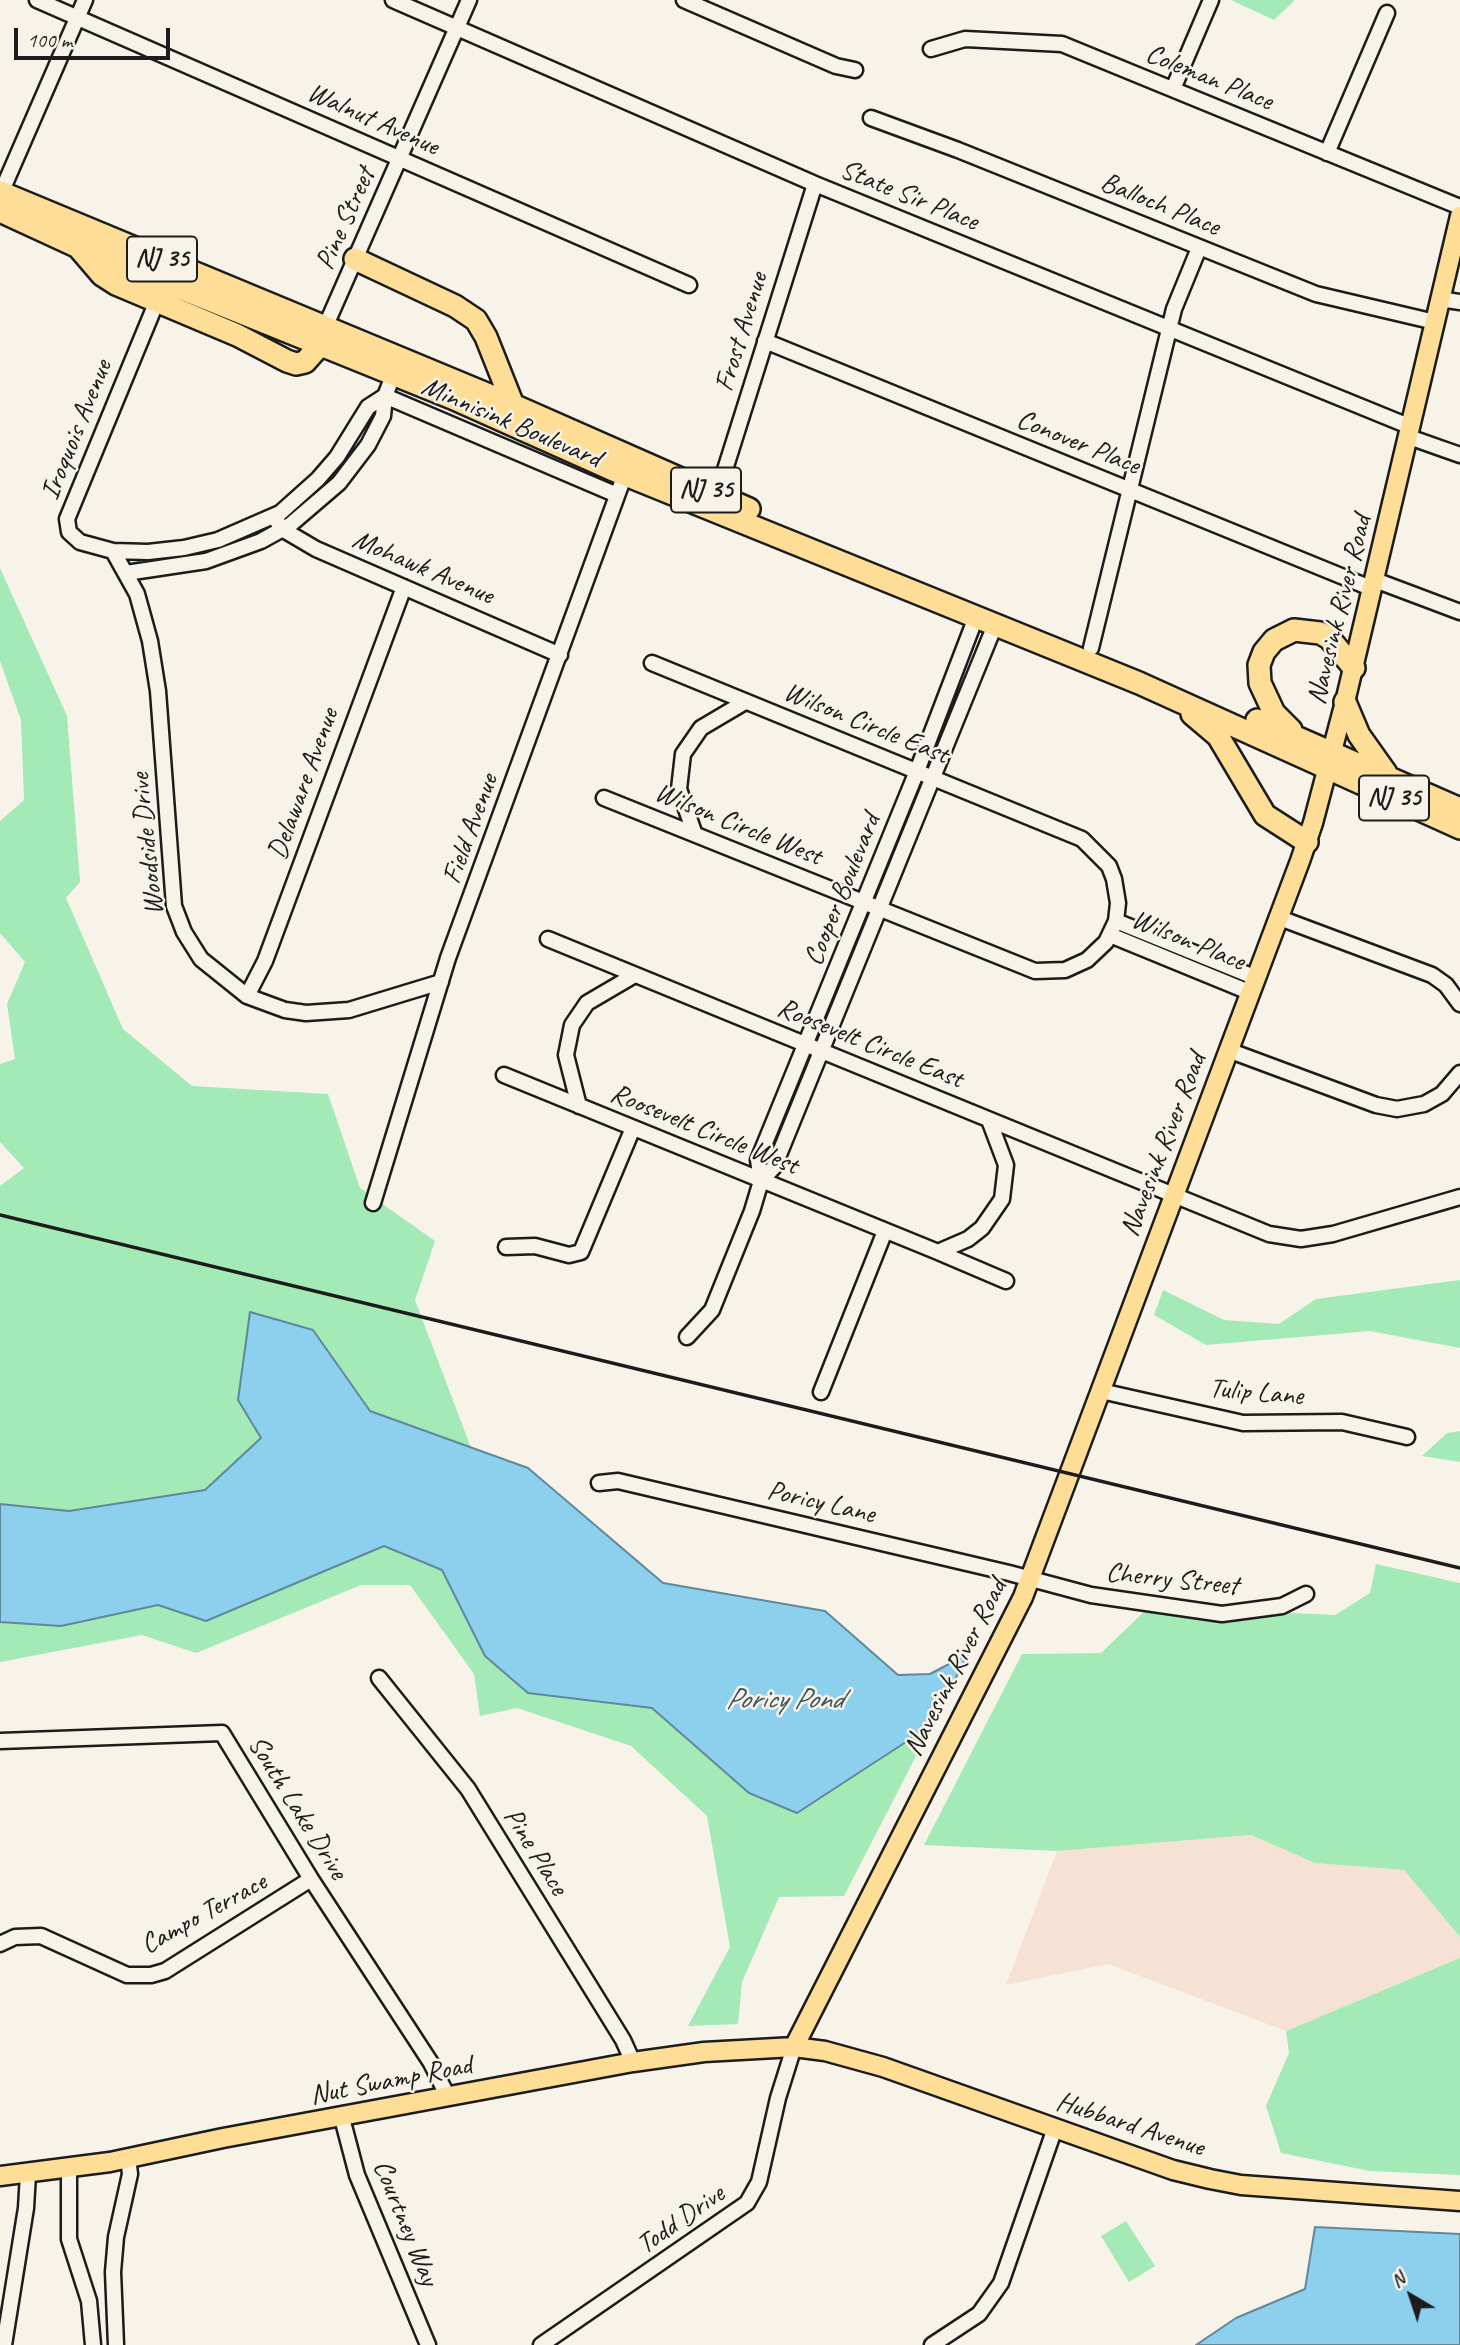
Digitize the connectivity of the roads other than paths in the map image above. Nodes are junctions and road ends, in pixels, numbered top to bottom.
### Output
1 (37, 0) edge
2 (85, 0) edge
3 (393, 0) edge
4 (469, 0) edge
5 (684, 0) edge
6 (1211, 0) edge
7 (1387, 13) dead end
8 (77, 18) junction
9 (457, 28) junction
10 (931, 49) dead end
11 (855, 70) dead end
12 (1173, 89) junction
13 (871, 118) dead end
14 (1327, 153) junction
15 (400, 159) junction
16 (815, 184) junction
17 (0, 199) edge
18 (1460, 207) edge
19 (1460, 216) edge
20 (76, 246) junction
21 (1199, 248) junction
22 (355, 259) junction
23 (689, 285) dead end
24 (1440, 299) junction
25 (156, 301) junction
26 (1460, 302) edge
27 (1435, 322) junction
28 (1169, 328) junction
29 (323, 335) junction
30 (765, 341) junction
31 (389, 386) junction
32 (513, 405) junction
33 (1410, 432) junction
34 (1460, 455) edge
35 (625, 474) junction
36 (1130, 490) junction
37 (617, 495) junction
38 (717, 495) junction
39 (273, 516) junction
40 (282, 529) junction
41 (113, 551) junction
42 (126, 573) junction
43 (1374, 584) junction
44 (404, 587) junction
45 (1460, 612) edge
46 (986, 621) junction
47 (1091, 648) junction
48 (560, 655) junction
49 (652, 663) dead end
50 (1354, 668) junction
51 (1168, 696) junction
52 (745, 702) junction
53 (1345, 702) junction
54 (1301, 738) junction
55 (1330, 761) junction
56 (917, 771) junction
57 (1389, 777) junction
58 (933, 778) junction
59 (604, 798) dead end
60 (1460, 809) edge
61 (1460, 828) edge
62 (694, 832) junction
63 (1307, 842) junction
64 (864, 904) junction
65 (878, 910) junction
66 (1277, 917) junction
67 (1116, 921) junction
68 (1110, 935) junction
69 (548, 939) dead end
70 (633, 976) junction
71 (441, 982) junction
72 (1251, 984) junction
73 (247, 996) junction
74 (1460, 1004) edge
75 (806, 1044) junction
76 (821, 1050) junction
77 (1228, 1050) junction
78 (1460, 1073) edge
79 (504, 1075) dead end
80 (579, 1106) junction
81 (989, 1120) junction
82 (634, 1128) junction
83 (761, 1181) junction
84 (1174, 1195) junction
85 (1460, 1197) edge
86 (373, 1203) dead end
87 (885, 1231) junction
88 (506, 1247) dead end
89 (938, 1252) junction
90 (1006, 1281) dead end
91 (687, 1337) dead end
92 (1101, 1391) junction
93 (821, 1392) dead end
94 (1407, 1437) dead end
95 (599, 1483) dead end
96 (1030, 1579) junction
97 (1306, 1594) dead end
98 (379, 1678) dead end
99 (0, 1741) edge
100 (312, 1879) junction
101 (0, 1944) edge
102 (794, 2047) junction
103 (633, 2062) junction
104 (448, 2097) junction
105 (342, 2118) junction
106 (1055, 2128) junction
107 (128, 2157) junction
108 (69, 2169) junction
109 (28, 2174) junction
110 (0, 2176) edge
111 (1460, 2201) edge
112 (113, 2299) junction
113 (89, 2301) junction
114 (4, 2345) edge
115 (93, 2345) edge
116 (116, 2345) edge
117 (428, 2345) edge
118 (541, 2345) edge
119 (932, 2345) edge

1 - 8 street, Walnut Avenue
2 - 8 street
3 - 9 street, State Sir Place
4 - 9 street, Pine Street
5 - 11 street
6 - 12 street
7 - 14 street
8 - 15 street, Walnut Avenue
8 - 17 street
9 - 15 street, Pine Street
9 - 16 street, State Sir Place
10 - 12 street, Coleman Place
12 - 14 street, Coleman Place
13 - 21 street, Balloch Place
14 - 18 street, Coleman Place
15 - 22 street, Pine Street
15 - 23 street, Walnut Avenue
16 - 28 street, State Sir Place
16 - 30 street, Frost Avenue
17 - 20 highway, NJ 35
17 - 29 highway, NJ 35
19 - 24 main road, Navesink River Road
20 - 25 highway
20 - 29 highway, NJ 35
21 - 27 street, Balloch Place
21 - 28 street
22 - 29 street, Pine Street
22 - 32 highway
24 - 26 street
24 - 27 main road, Navesink River Road
25 - 29 highway
25 - 41 street, Iroquois Avenue
27 - 33 main road, Navesink River Road
28 - 33 street, State Sir Place
28 - 36 street
29 - 31 highway, NJ 35
29 - 32 highway, NJ 35
30 - 36 street, Conover Place
30 - 38 street, Frost Avenue
31 - 35 highway, NJ 35
31 - 37 street, Minnisink Boulevard
31 - 39 street
31 - 40 street
32 - 38 highway, NJ 35
33 - 34 street, State Sir Place
33 - 43 main road, Navesink River Road
35 - 37 street, Field Avenue
35 - 46 highway, NJ 35
36 - 43 street, Conover Place
36 - 47 street
37 - 48 street, Field Avenue
38 - 47 highway, NJ 35
39 - 40 street, Mohawk Avenue
39 - 41 street
40 - 42 street
40 - 44 street, Mohawk Avenue
41 - 42 street, Woodside Drive
42 - 73 street, Woodside Drive
43 - 45 street, Conover Place
43 - 50 main road, Navesink River Road
44 - 48 street, Mohawk Avenue
44 - 73 street, Delaware Avenue
46 - 51 highway, NJ 35
46 - 56 street, Cooper Boulevard
46 - 58 street, Cooper Boulevard
47 - 54 highway, NJ 35
48 - 71 street, Field Avenue
49 - 52 street, Wilson Circle East
50 - 53 main road, Navesink River Road
50 - 54 highway
51 - 55 highway, NJ 35
51 - 63 highway
52 - 56 street, Wilson Circle East
52 - 62 street
53 - 55 main road, Navesink River Road
53 - 57 highway
54 - 55 highway, NJ 35
55 - 57 highway, NJ 35
55 - 61 highway, NJ 35
55 - 63 main road, Navesink River Road
56 - 58 street, Wilson Circle East
56 - 64 street, Cooper Boulevard
57 - 60 highway, NJ 35
58 - 65 street, Cooper Boulevard
58 - 67 street, Wilson Circle East
59 - 62 street, Wilson Circle West
62 - 64 street, Wilson Circle West
63 - 66 main road, Navesink River Road
64 - 65 street, Wilson Circle West
64 - 75 street, Cooper Boulevard
65 - 68 street, Wilson Circle West
65 - 76 street, Cooper Boulevard
66 - 72 main road, Navesink River Road
66 - 74 street
67 - 68 street
67 - 72 street, Wilson Place
68 - 72 street, Wilson Place
69 - 70 street, Roosevelt Circle East
70 - 75 street, Roosevelt Circle East
70 - 80 street
71 - 73 street, Woodside Drive
71 - 86 street, Field Avenue
72 - 77 main road, Navesink River Road
75 - 76 street, Roosevelt Circle East
75 - 83 street, Cooper Boulevard
76 - 81 street, Roosevelt Circle East
76 - 83 street, Cooper Boulevard
77 - 78 street
77 - 84 main road, Navesink River Road
79 - 80 street, Roosevelt Circle West
80 - 82 street, Roosevelt Circle West
81 - 84 street, Roosevelt Circle East
81 - 89 street
82 - 83 street, Roosevelt Circle West
82 - 88 street
83 - 87 street, Roosevelt Circle West
83 - 91 street, Cooper Boulevard
84 - 85 street, Roosevelt Circle East
84 - 92 main road, Navesink River Road
87 - 89 street, Roosevelt Circle West
87 - 93 street
89 - 90 street
92 - 94 street, Tulip Lane
92 - 96 main road, Navesink River Road
95 - 96 street, Poricy Lane
96 - 97 street, Cherry Street
96 - 102 main road, Navesink River Road
98 - 103 street, Pine Place
99 - 100 street, South Lake Drive
100 - 101 street, Campo Terrace
100 - 104 street, South Lake Drive
102 - 103 main road, Nut Swamp Road
102 - 106 main road, Hubbard Avenue
102 - 118 street, Todd Drive
103 - 104 main road, Nut Swamp Road
104 - 105 main road, Nut Swamp Road
105 - 107 main road, Nut Swamp Road
105 - 117 street, Courtney Way
106 - 111 main road, Hubbard Avenue
106 - 119 street
107 - 108 main road, Nut Swamp Road
107 - 112 street
108 - 109 main road, Nut Swamp Road
108 - 113 street
109 - 110 main road, Nut Swamp Road
109 - 114 street
112 - 113 street
112 - 116 street
113 - 115 street

